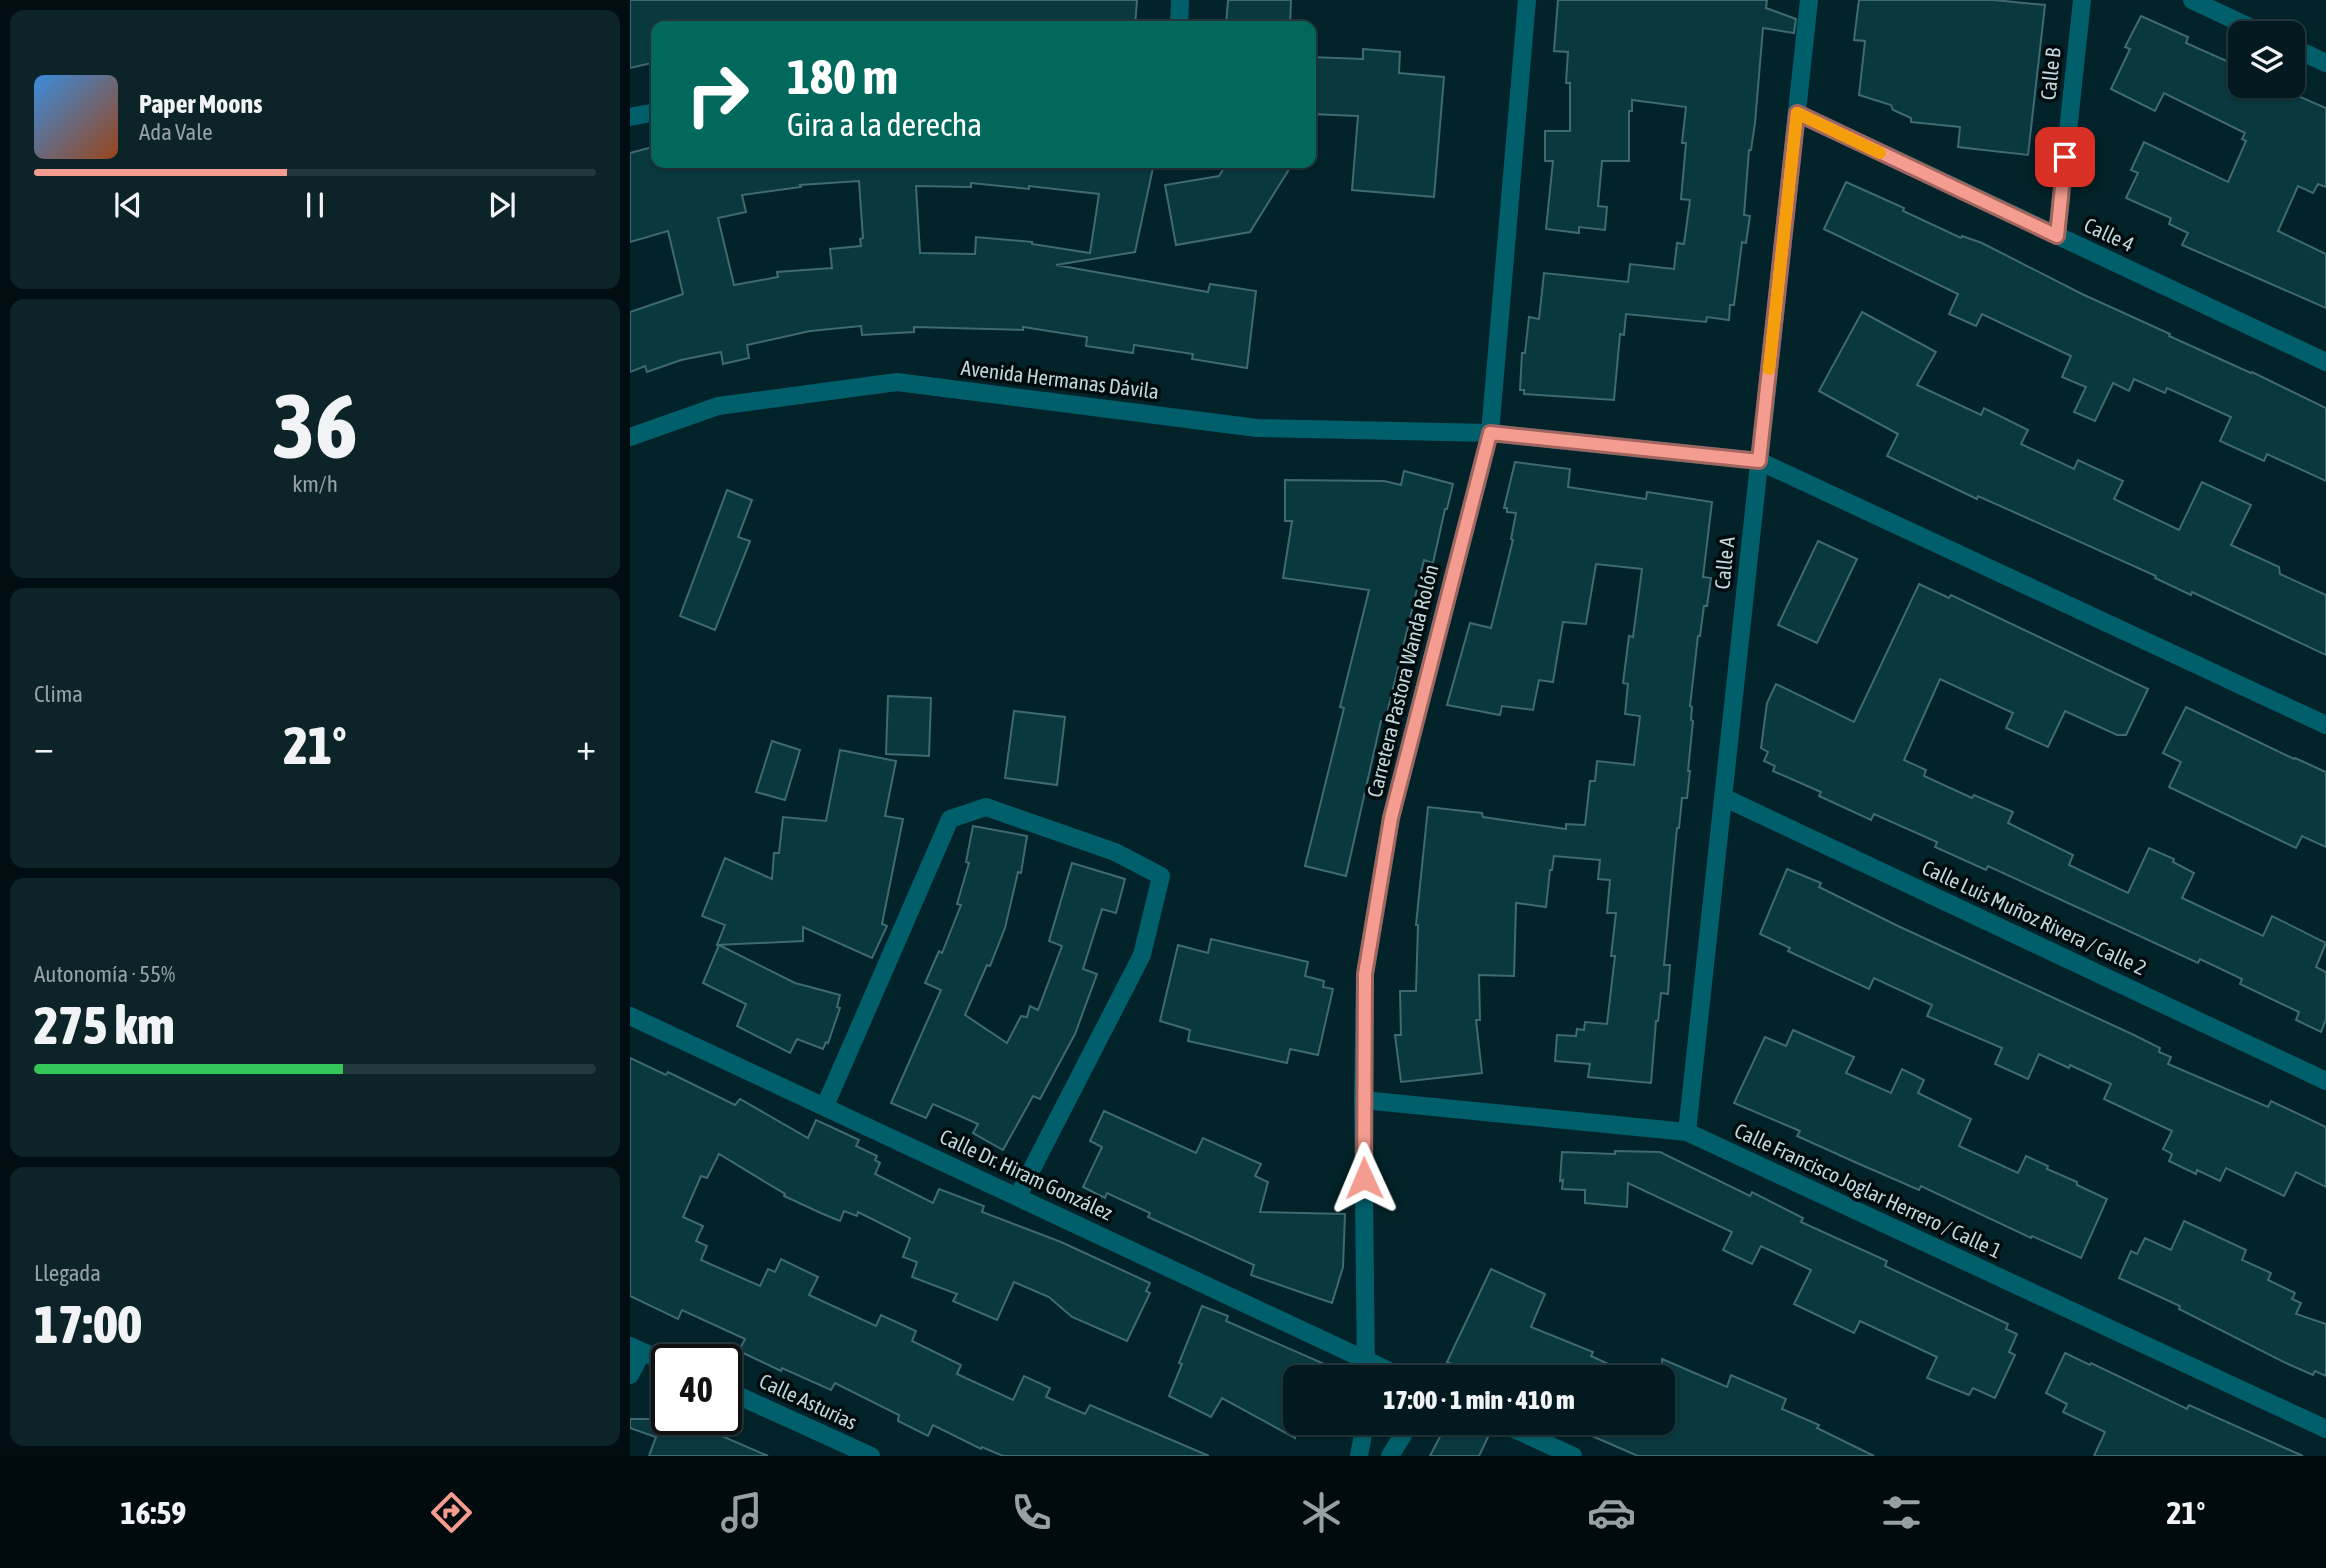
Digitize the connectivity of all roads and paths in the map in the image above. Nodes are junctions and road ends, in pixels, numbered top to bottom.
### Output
1 (1180, 0) edge
2 (1527, 0) edge
3 (1809, 0) edge
4 (2082, 0) edge
5 (2192, 0) edge
6 (1179, 21) edge
7 (2237, 21) edge
8 (2305, 53) edge
9 (2326, 63) edge
10 (651, 113) edge
11 (1797, 113) junction
12 (630, 117) edge
13 (2057, 236) junction
14 (2326, 362) edge
15 (1490, 433) junction
16 (630, 437) edge
17 (1759, 461) junction
18 (2326, 725) edge
19 (1723, 797) junction
20 (630, 1016) edge
21 (2326, 1081) edge
22 (1363, 1100) junction
23 (825, 1106) junction
24 (1687, 1132) junction
25 (1018, 1196) junction
26 (636, 1349) edge
27 (1358, 1365) edge
28 (1366, 1365) edge
29 (630, 1375) edge
30 (742, 1397) edge
31 (2326, 1429) edge
32 (1363, 1435) edge
33 (1403, 1435) edge
34 (1527, 1435) edge
35 (871, 1456) edge
36 (1359, 1456) edge
37 (1390, 1456) edge
38 (1573, 1456) edge

1 - 6 street
2 - 15 street, Carretera Pastora Wanda Rolón
3 - 11 street, Calle A
4 - 13 street, Calle B
5 - 7 street
8 - 9 street
10 - 12 street
11 - 13 street, Calle 4
11 - 17 street, Calle A
13 - 14 street, Calle 4
15 - 16 street, Avenida Hermanas Dávila
15 - 17 street, Avenida Hermanas Dávila
15 - 22 street, Carretera Pastora Wanda Rolón
17 - 18 street, Avenida Hermanas Dávila
17 - 19 street, Calle A
19 - 21 street, Calle Luis Muñoz Rivera / Calle 2
19 - 24 street, Calle A
20 - 23 street, Calle Dr. Hiram González
22 - 24 street, Calle Francisco Joglar Herrero / Calle 1
22 - 28 street, Carretera Pastora Wanda Rolón
23 - 25 street, Calle Dr. Hiram González
23 - 25 street
24 - 31 street, Calle Francisco Joglar Herrero / Calle 1
25 - 27 street, Calle Dr. Hiram González
26 - 29 street
30 - 35 street, Calle Asturias
32 - 36 street
33 - 37 street
34 - 38 street

